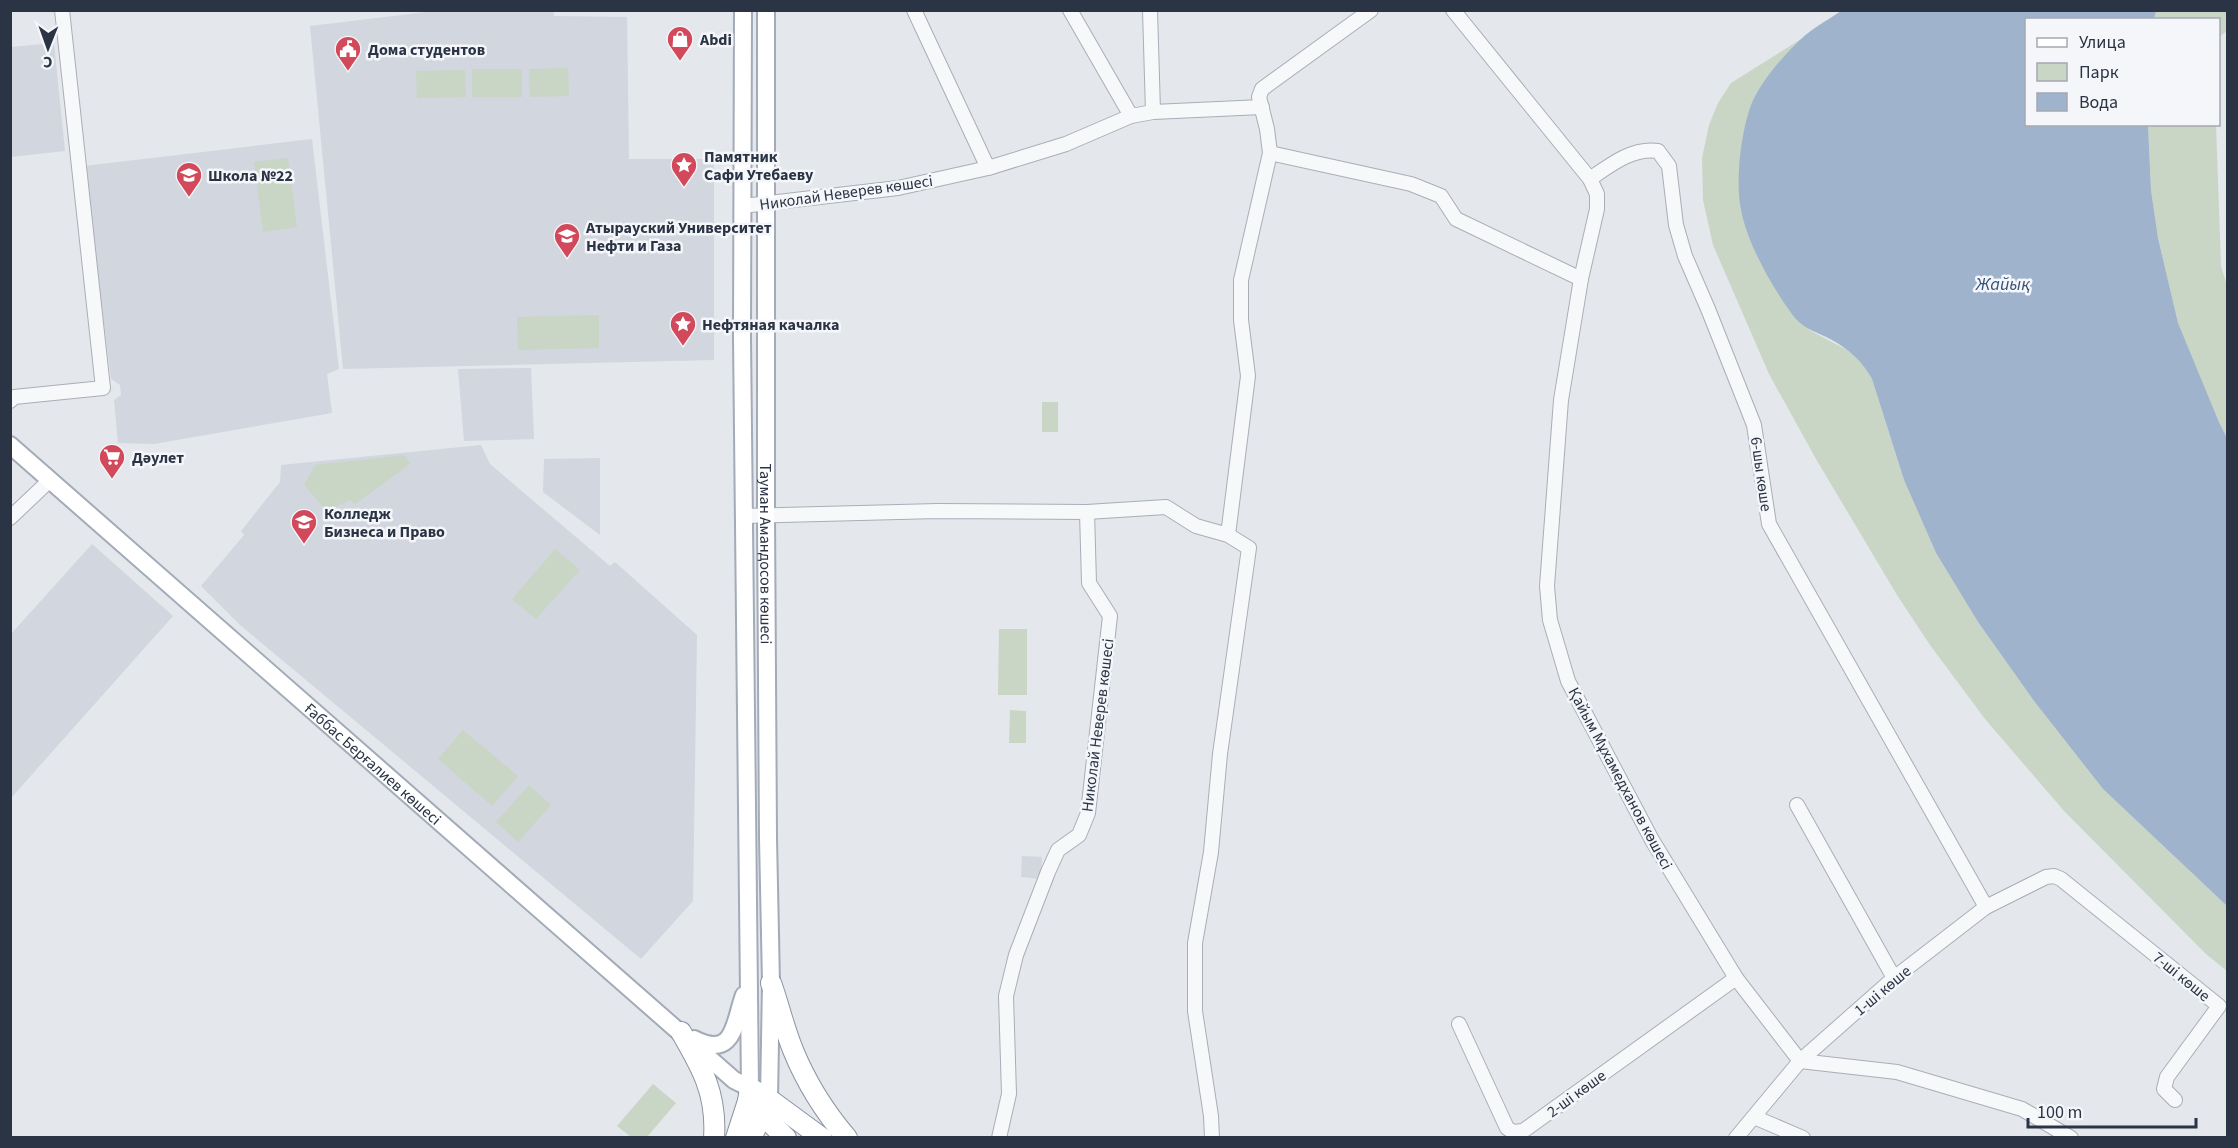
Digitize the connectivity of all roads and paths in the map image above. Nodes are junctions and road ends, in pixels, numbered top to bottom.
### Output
1 (62, 10) edge
2 (742, 10) edge
3 (766, 10) edge
4 (914, 10) edge
5 (1070, 10) edge
6 (1150, 10) edge
7 (1371, 10) edge
8 (1453, 10) edge
9 (1262, 107) junction
10 (1154, 112) junction
11 (1131, 116) junction
12 (1270, 153) junction
13 (988, 168) junction
14 (1590, 179) junction
15 (766, 205) junction
16 (742, 206) junction
17 (1581, 279) junction
18 (10, 401) edge
19 (10, 445) edge
20 (50, 480) junction
21 (1087, 512) junction
22 (744, 516) junction
23 (766, 516) junction
24 (10, 518) edge
25 (1228, 535) junction
26 (1797, 805) dead end
27 (2054, 876) joint
28 (1986, 907) junction
29 (1736, 978) junction
30 (1894, 978) junction
31 (749, 983) junction
32 (771, 983) junction
33 (1459, 1024) dead end
34 (681, 1032) junction
35 (1800, 1061) junction
36 (745, 1091) junction
37 (2175, 1100) dead end
38 (765, 1108) junction
39 (1754, 1117) junction
40 (714, 1137) edge
41 (736, 1137) edge
42 (751, 1137) edge
43 (786, 1137) edge
44 (822, 1137) edge
45 (847, 1137) edge
46 (999, 1137) edge
47 (1212, 1137) edge
48 (1736, 1137) edge
49 (1803, 1137) edge
50 (2071, 1137) edge

1 - 18 street
2 - 16 main road, Тауман Амандосов көшесі
3 - 15 main road, Тауман Амандосов көшесі
4 - 13 street
5 - 11 street
6 - 10 street
7 - 9 street
8 - 14 street
9 - 10 street, Николай Неверев көшесі
9 - 12 street
10 - 11 street, Николай Неверев көшесі
11 - 13 street, Николай Неверев көшесі
12 - 17 street
12 - 25 street
13 - 15 street, Николай Неверев көшесі
14 - 17 street, Қайым Мұхамедханов көшесi
14 - 28 street, 6-шы көше
15 - 16 street, Николай Неверев көшесі
15 - 23 main road, Тауман Амандосов көшесі
16 - 22 main road, Тауман Амандосов көшесі
17 - 29 street, Қайым Мұхамедханов көшесi
19 - 20 main road, Ғаббас Берғалиев көшесі
20 - 24 street
20 - 34 main road, Ғаббас Берғалиев көшесі
21 - 23 street
21 - 25 street
21 - 46 street, Николай Неверев көшесі
22 - 23 street
22 - 31 main road, Тауман Амандосов көшесі
23 - 32 main road, Тауман Амандосов көшесі
25 - 47 street
26 - 30 street
27 - 28 street, 1-ші көше
27 - 37 street, 7-шi көше
28 - 30 street, 1-ші көше
29 - 33 street, 2-ші көше
29 - 35 street, Қайым Мұхамедханов көшесi
30 - 35 street, 1-ші көше
31 - 34 main road
31 - 36 main road, Тауман Амандосов көшесі
32 - 38 main road, Тауман Амандосов көшесі
32 - 45 highway
34 - 36 main road, Ғаббас Берғалиев көшесі
34 - 40 highway
35 - 39 street, 1-ші көше
35 - 50 street
36 - 38 highway
36 - 41 highway
38 - 42 highway
38 - 43 highway
38 - 44 highway
39 - 48 street, 1-ші көше
39 - 49 street

